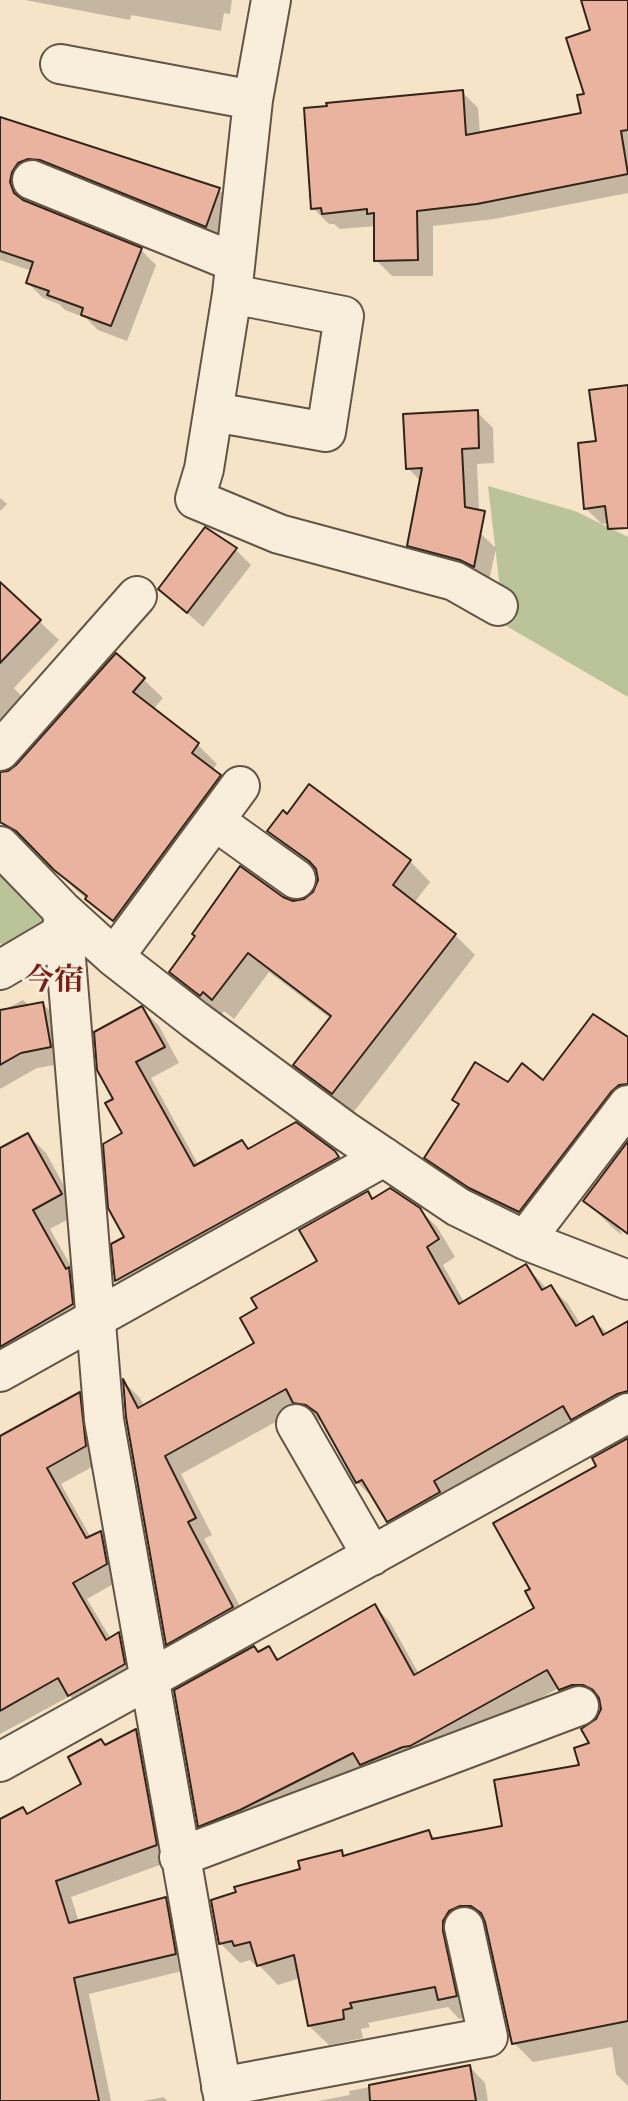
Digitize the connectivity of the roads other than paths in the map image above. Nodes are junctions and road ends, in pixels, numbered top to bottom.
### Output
1 (271, 0) edge
2 (60, 64) dead end
3 (253, 100) junction
4 (32, 180) dead end
5 (233, 278) junction
6 (214, 412) junction
7 (136, 596) dead end
8 (498, 606) dead end
9 (0, 751) edge
10 (240, 786) dead end
11 (215, 821) junction
12 (0, 846) edge
13 (296, 879) dead end
14 (62, 922) junction
15 (114, 957) junction
16 (0, 970) edge
17 (628, 1105) edge
18 (384, 1157) junction
19 (525, 1240) junction
20 (628, 1280) edge
21 (95, 1319) junction
22 (0, 1372) edge
23 (627, 1415) edge
24 (296, 1424) dead end
25 (372, 1556) junction
26 (149, 1681) junction
27 (579, 1706) dead end
28 (0, 1762) edge
29 (180, 1857) junction
30 (464, 1927) dead end
31 (223, 2094) edge

1 - 3 street
2 - 3 street
3 - 5 street
4 - 5 street
5 - 6 street
5 - 6 street
6 - 8 street
7 - 9 street
10 - 11 street
11 - 13 street
11 - 15 street
12 - 14 street
14 - 15 street
14 - 16 street
14 - 21 street
15 - 18 street
17 - 19 street
18 - 19 street
18 - 21 street
19 - 20 street
21 - 22 street
21 - 26 street
23 - 25 street
24 - 25 street
25 - 26 street
26 - 28 street
26 - 29 street
27 - 29 street
29 - 31 street
30 - 31 street

